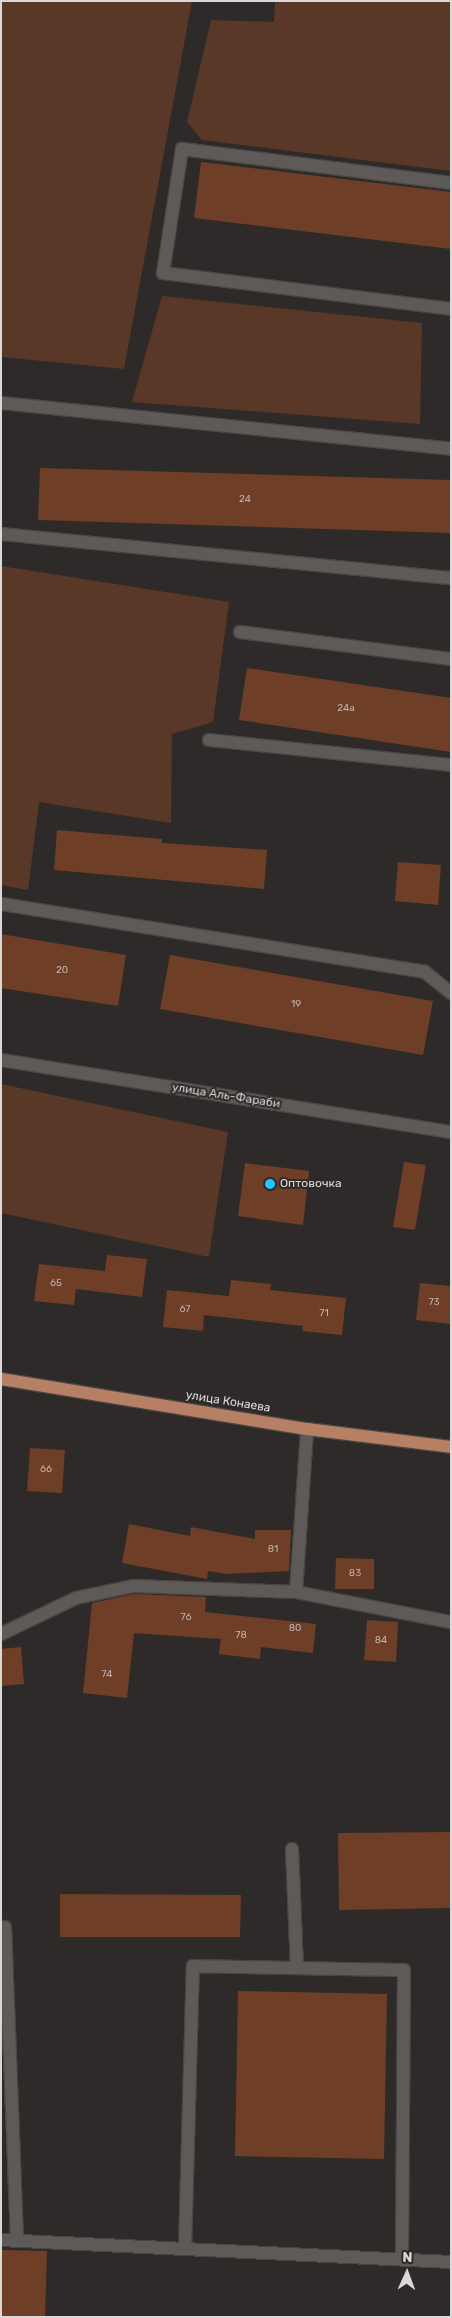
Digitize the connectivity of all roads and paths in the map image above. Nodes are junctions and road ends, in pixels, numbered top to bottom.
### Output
1 (451, 183) edge
2 (451, 309) edge
3 (1, 403) edge
4 (451, 449) edge
5 (1, 534) edge
6 (451, 578) edge
7 (240, 632) dead end
8 (451, 659) edge
9 (208, 740) dead end
10 (451, 765) edge
11 (1, 904) edge
12 (451, 993) edge
13 (1, 1060) edge
14 (451, 1132) edge
15 (1, 1379) edge
16 (307, 1429) junction
17 (451, 1447) edge
18 (296, 1592) junction
19 (451, 1622) edge
20 (1, 1634) edge
21 (292, 1849) dead end
22 (5, 1926) dead end
23 (297, 1968) junction
24 (1, 2240) edge
25 (17, 2240) junction
26 (185, 2248) junction
27 (402, 2257) junction
28 (451, 2262) edge

1 - 2 street
3 - 4 street
5 - 6 street
7 - 8 street
9 - 10 street
11 - 12 street
13 - 14 street, улица Аль-Фараби
15 - 16 main road, улица Конаева
16 - 17 main road, улица Конаева
16 - 18 street
18 - 19 street
18 - 20 street
21 - 23 street
22 - 25 street
23 - 26 street
23 - 27 street
24 - 25 street
25 - 26 street
26 - 27 street
27 - 28 street

